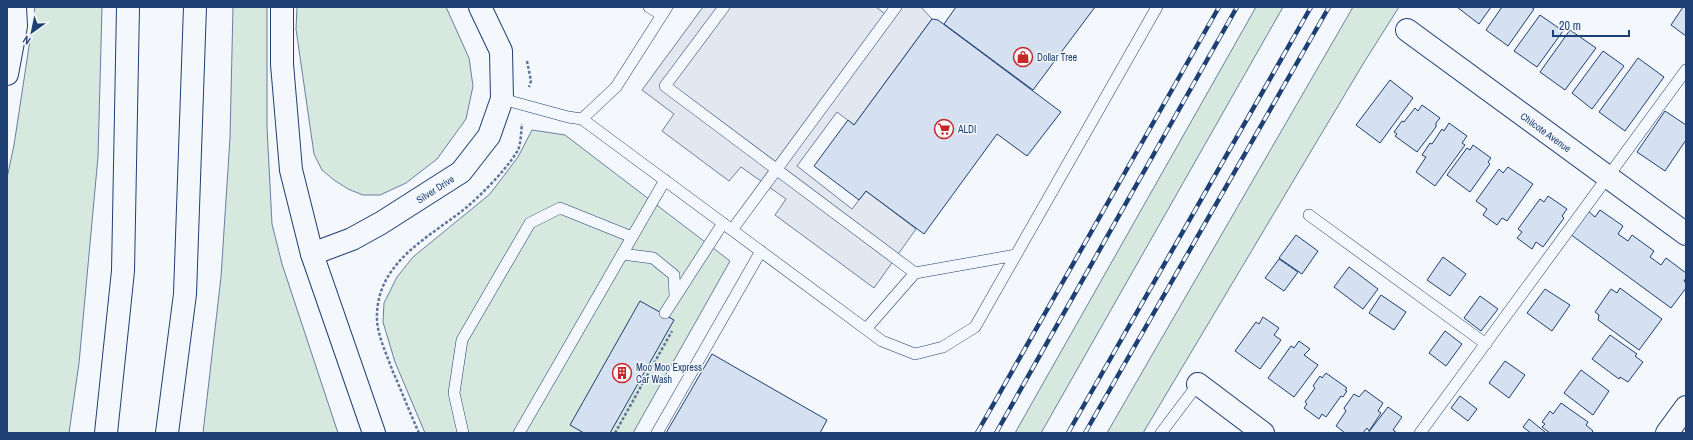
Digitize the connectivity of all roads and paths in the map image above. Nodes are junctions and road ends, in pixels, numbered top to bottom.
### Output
1 (15, 7) edge
2 (128, 7) edge
3 (195, 7) edge
4 (282, 7) edge
5 (480, 7) edge
6 (649, 7) edge
7 (724, 7) edge
8 (896, 7) edge
9 (1157, 7) edge
10 (664, 11) edge
11 (1407, 30) dead end
12 (526, 54) dead end
13 (1686, 70) edge
14 (7, 74) edge
15 (502, 99) junction
16 (524, 105) junction
17 (582, 118) junction
18 (777, 169) junction
19 (1608, 177) junction
20 (665, 180) junction
21 (1309, 215) dead end
22 (723, 223) junction
23 (732, 230) junction
24 (1686, 234) edge
25 (632, 237) junction
26 (761, 251) junction
27 (312, 254) junction
28 (622, 254) junction
29 (1016, 255) junction
30 (915, 273) junction
31 (675, 297) junction
32 (665, 313) dead end
33 (866, 329) junction
34 (672, 330) dead end
35 (1486, 344) junction
36 (1198, 384) joint
37 (1686, 408) edge
38 (106, 433) edge
39 (167, 433) edge
40 (374, 433) edge
41 (419, 433) edge
42 (463, 433) edge
43 (519, 433) edge
44 (615, 433) edge
45 (657, 433) edge
46 (1161, 433) edge
47 (1263, 433) edge
48 (1420, 433) edge
49 (1667, 433) edge

1 - 14 main road
2 - 38 main road
3 - 39 main road
4 - 27 main road
5 - 15 main road, Silver Drive
6 - 10 lane
7 - 18 lane
8 - 18 lane
9 - 29 lane
10 - 17 lane
11 - 19 main road, Chilcote Avenue
12 - 16 path
13 - 19 lane
15 - 16 lane
15 - 27 main road, Silver Drive
16 - 17 lane
16 - 41 path
17 - 20 lane
18 - 23 lane
18 - 30 lane
19 - 24 main road, Chilcote Avenue
19 - 35 lane
20 - 22 lane
20 - 25 lane
21 - 35 lane
22 - 23 lane
22 - 31 lane
23 - 26 lane
25 - 28 lane
25 - 42 lane
26 - 33 lane
26 - 45 lane
27 - 40 main road
28 - 31 lane
28 - 43 lane
29 - 30 lane
29 - 33 lane
30 - 33 lane
31 - 32 lane
34 - 44 path
35 - 48 lane
36 - 46 lane
36 - 47 main road
37 - 49 main road

